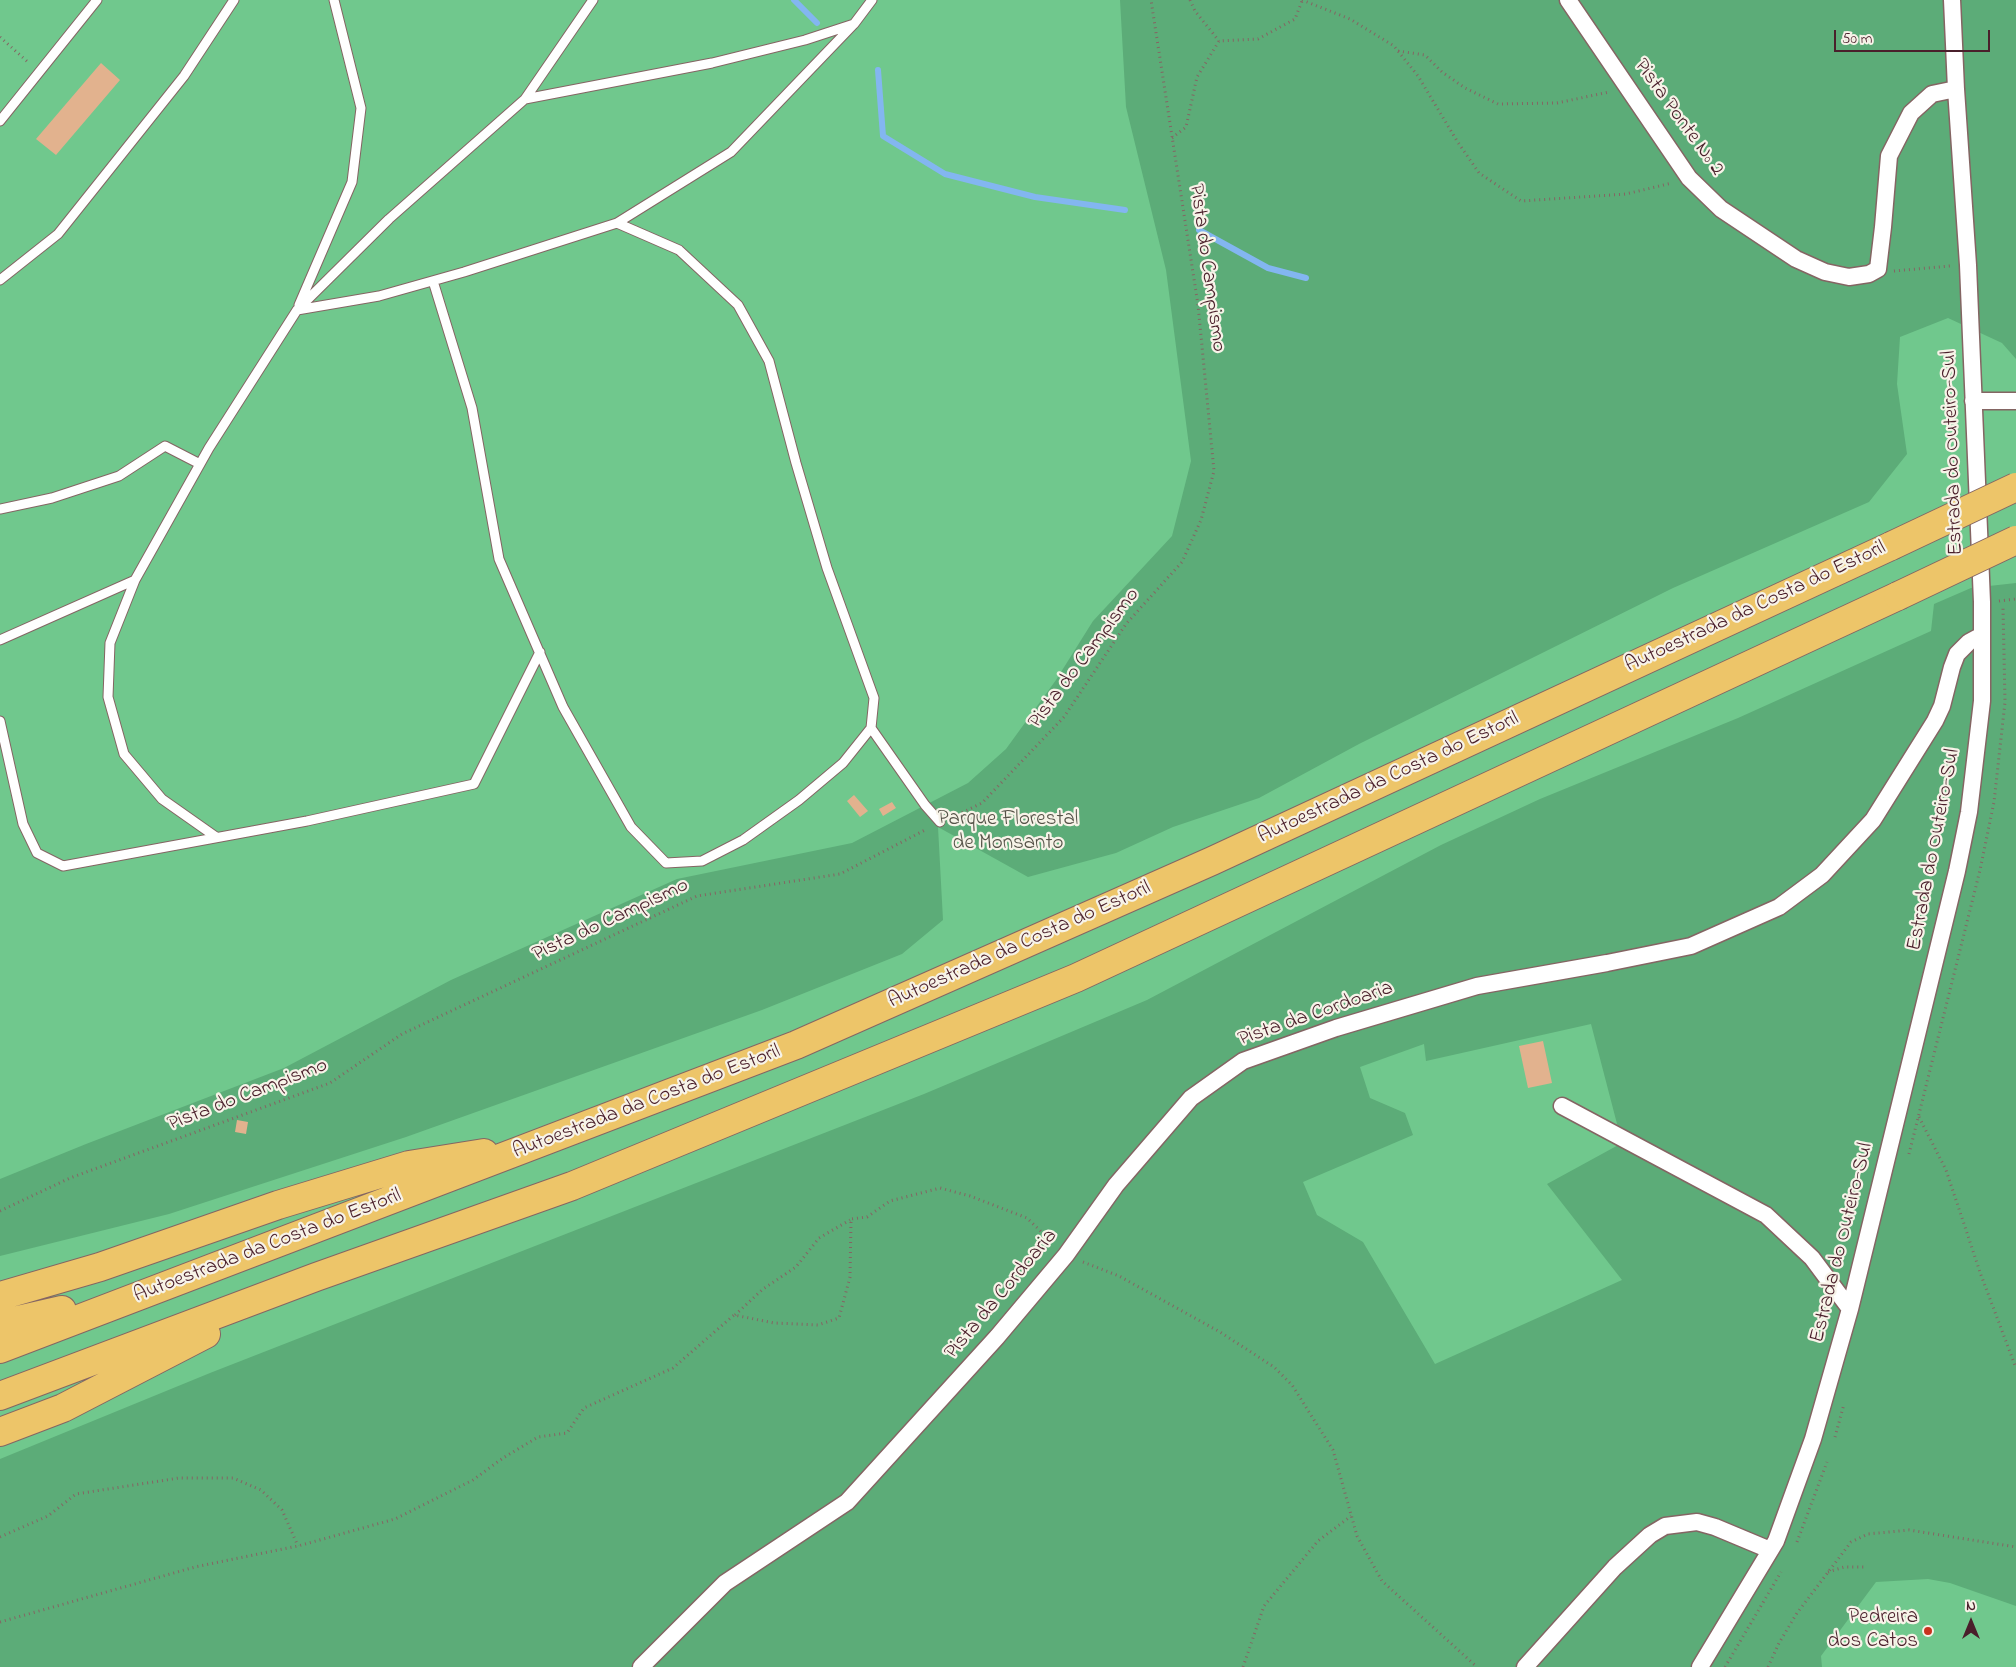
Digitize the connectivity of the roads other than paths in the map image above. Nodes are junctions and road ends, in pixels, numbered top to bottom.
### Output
1 (97, 0) edge
2 (234, 0) edge
3 (334, 0) edge
4 (592, 0) edge
5 (872, 0) edge
6 (1568, 0) edge
7 (1952, 0) edge
8 (854, 24) junction
9 (1956, 89) junction
10 (525, 99) junction
11 (0, 120) edge
12 (617, 223) junction
13 (0, 280) edge
14 (432, 281) junction
15 (297, 310) junction
16 (2016, 401) edge
17 (1973, 402) junction
18 (200, 464) junction
19 (2016, 487) edge
20 (0, 509) edge
21 (2016, 540) edge
22 (135, 580) junction
23 (1982, 635) junction
24 (0, 640) edge
25 (540, 652) junction
26 (0, 721) edge
27 (871, 728) junction
28 (940, 822) road end
29 (216, 837) junction
30 (1562, 1106) dead end
31 (540, 1144) junction
32 (316, 1277) junction
33 (161, 1287) junction
34 (0, 1296) edge
35 (1850, 1309) junction
36 (0, 1324) edge
37 (0, 1348) edge
38 (0, 1396) edge
39 (0, 1432) edge
40 (1770, 1550) junction
41 (641, 1667) edge
42 (1525, 1667) edge
43 (1700, 1667) edge

1 - 11 lane
2 - 13 lane
3 - 15 lane
4 - 10 lane
5 - 8 lane
6 - 9 street, Pista Ponte Nº 2
7 - 9 street, Estrada do Outeiro-Sul
8 - 10 lane
8 - 12 lane
9 - 17 street, Estrada do Outeiro-Sul
10 - 15 lane
12 - 14 lane
12 - 27 lane
14 - 15 lane
14 - 25 lane
15 - 18 lane
16 - 17 street
17 - 23 street, Estrada do Outeiro-Sul
18 - 20 lane
18 - 22 lane
19 - 31 highway, Autoestrada da Costa do Estoril, bridge
21 - 32 highway, Autoestrada da Costa do Estoril, bridge
22 - 24 lane
22 - 29 lane
23 - 35 street, Estrada do Outeiro-Sul
23 - 41 street, Pista da Cordoaria
25 - 27 lane
25 - 29 lane
26 - 29 lane
27 - 28 lane
30 - 35 street
31 - 33 highway, Autoestrada da Costa do Estoril
31 - 34 highway
32 - 38 highway, Autoestrada da Costa do Estoril
32 - 39 highway
33 - 36 highway
33 - 37 highway, Autoestrada da Costa do Estoril
35 - 40 street, Estrada do Outeiro-Sul
40 - 42 street
40 - 43 street, Estrada do Outeiro-Sul

